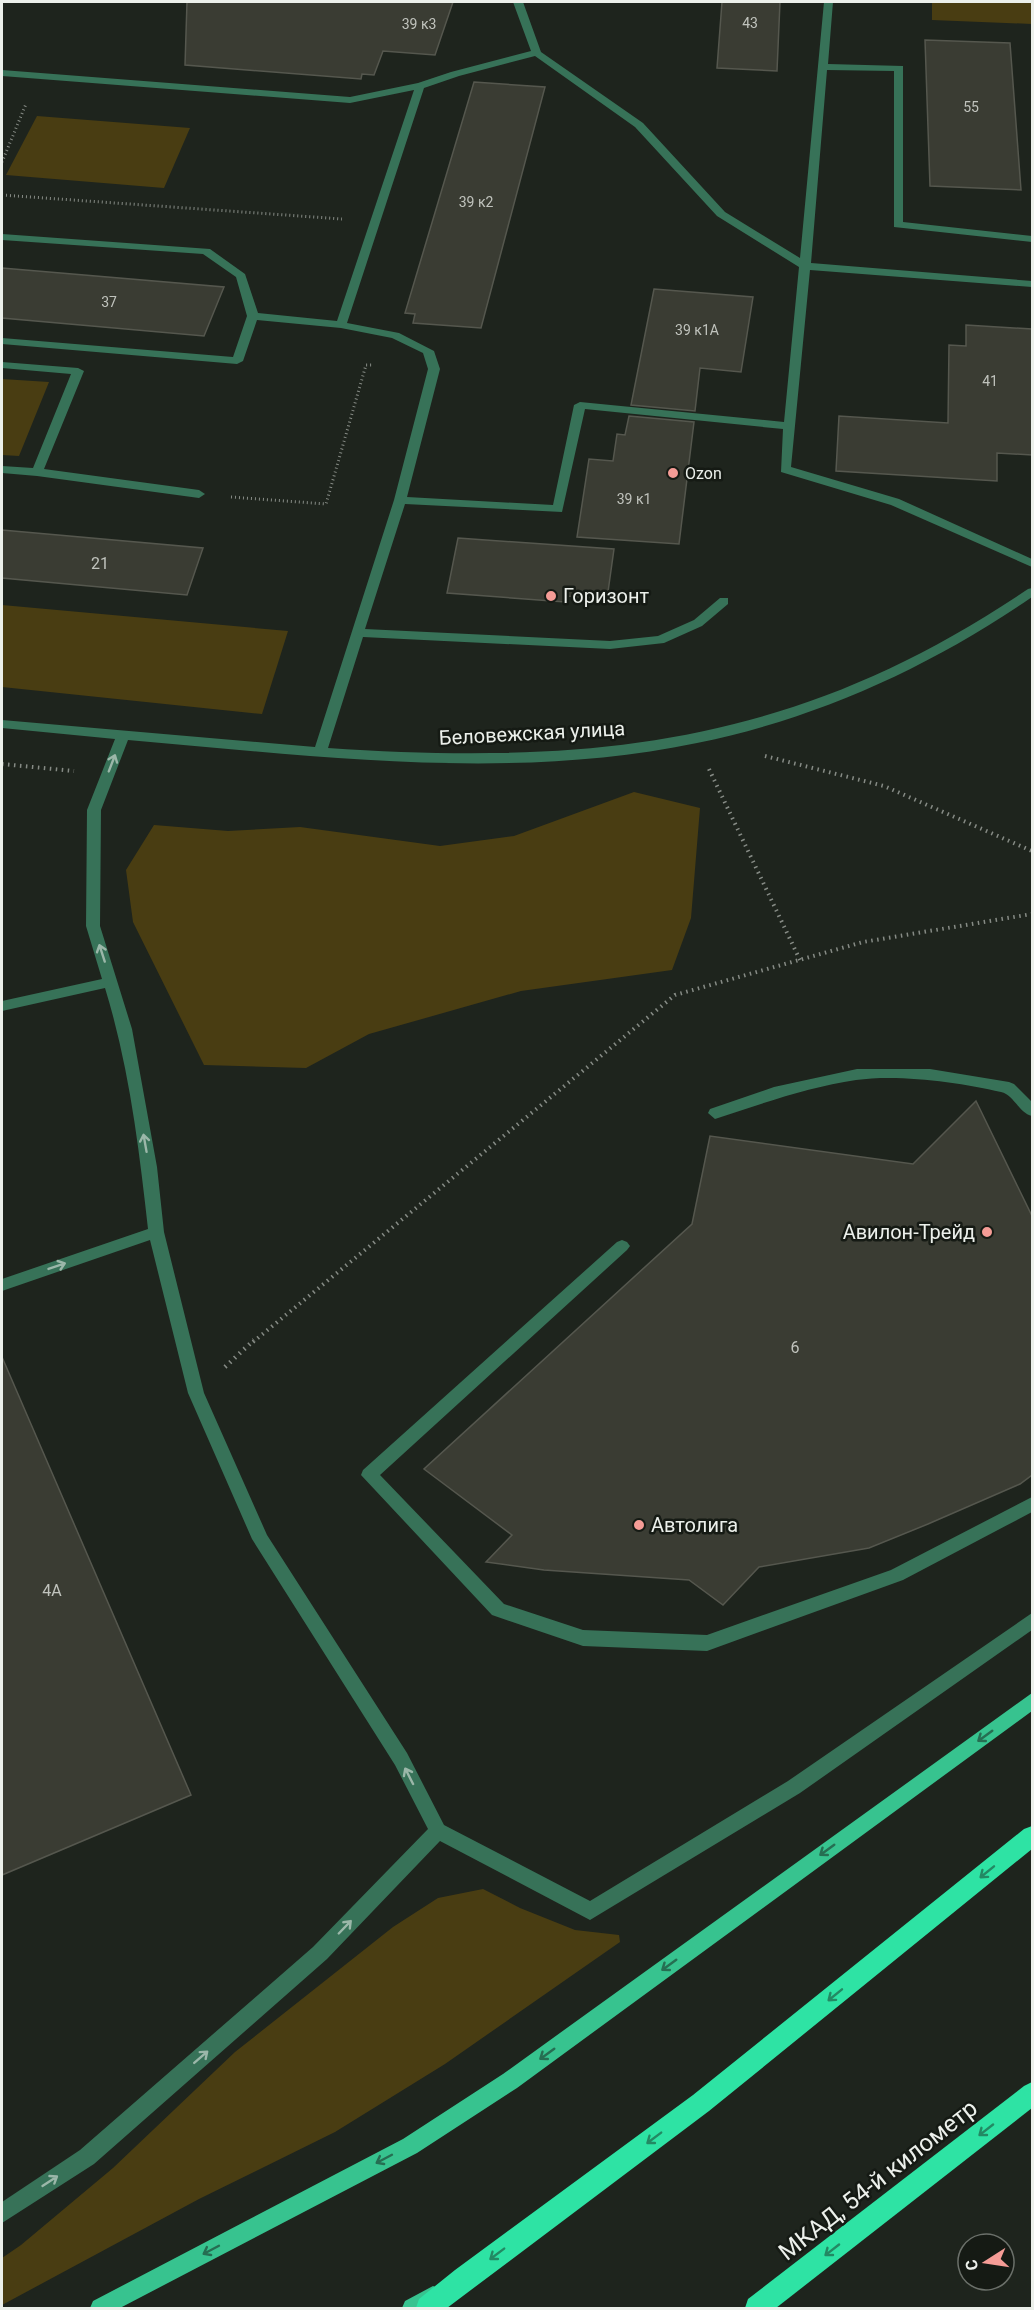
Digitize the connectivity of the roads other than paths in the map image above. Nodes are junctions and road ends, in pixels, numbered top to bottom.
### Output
1 (518, 2) edge
2 (828, 2) edge
3 (537, 53) junction
4 (823, 67) junction
5 (2, 73) edge
6 (420, 86) junction
7 (2, 237) edge
8 (1032, 239) edge
9 (805, 266) junction
10 (1032, 284) edge
11 (253, 316) junction
12 (341, 325) junction
13 (2, 341) edge
14 (2, 365) edge
15 (791, 426) junction
16 (2, 470) edge
17 (37, 472) junction
18 (199, 494) road end
19 (400, 500) junction
20 (1032, 563) edge
21 (1032, 592) edge
22 (724, 601) dead end
23 (358, 633) junction
24 (2, 724) edge
25 (123, 735) junction
26 (320, 752) junction
27 (111, 982) junction
28 (2, 1006) edge
29 (1032, 1111) edge
30 (715, 1113) dead end
31 (156, 1232) junction
32 (622, 1246) dead end
33 (2, 1285) edge
34 (1032, 1504) edge
35 (1032, 1621) edge
36 (1032, 1701) edge
37 (438, 1831) junction
38 (1032, 1836) edge
39 (1032, 2094) edge
40 (2, 2213) edge
41 (464, 2278) junction
42 (100, 2308) edge
43 (412, 2308) edge
44 (428, 2308) edge
45 (757, 2308) edge

1 - 3 street
2 - 4 street
3 - 6 street
3 - 9 street
4 - 8 street
4 - 9 street
5 - 6 street
6 - 12 street
7 - 11 street
9 - 10 street
9 - 15 street
11 - 12 street
11 - 13 street
12 - 19 street
14 - 17 street
15 - 19 street
15 - 20 street
16 - 17 street
17 - 18 street
19 - 23 street
21 - 26 street, Беловежская улица
22 - 23 street
23 - 26 street
24 - 25 street, Беловежская улица
25 - 26 street, Беловежская улица
27 -> 25 street
27 - 28 street
31 -> 27 street
29 - 30 street
33 -> 31 street
37 -> 31 street
32 - 34 street
35 - 37 street
36 -> 42 main road
40 -> 37 street
38 -> 41 highway
39 -> 45 highway, МКАД, 54-й километр
41 - 43 main road
41 - 44 highway

